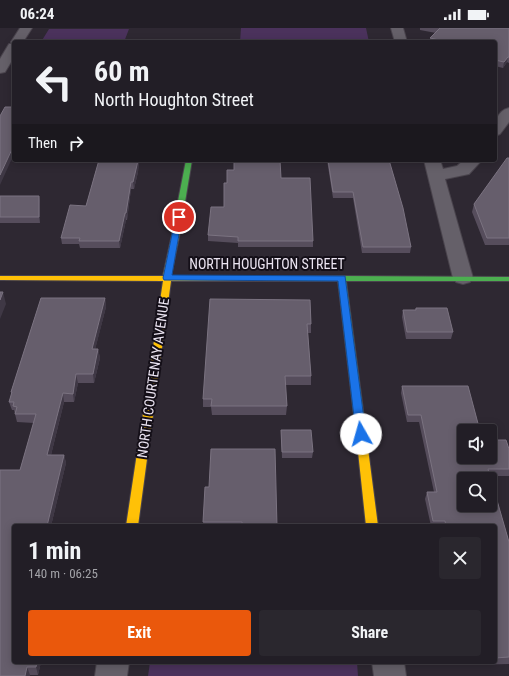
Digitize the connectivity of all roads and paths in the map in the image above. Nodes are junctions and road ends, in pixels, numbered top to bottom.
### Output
1 (26, 28) edge
2 (397, 28) edge
3 (18, 40) edge
4 (400, 40) edge
5 (12, 51) edge
6 (4, 66) edge
7 (509, 112) edge
8 (497, 128) edge
9 (190, 162) edge
10 (472, 162) edge
11 (434, 168) edge
12 (0, 278) edge
13 (167, 278) junction
14 (342, 278) junction
15 (463, 278) junction
16 (509, 278) edge
17 (132, 524) edge
18 (372, 524) edge
19 (113, 664) edge
20 (388, 664) edge
21 (111, 676) edge
22 (390, 676) edge

1 - 3 street
2 - 4 street
5 - 6 street
7 - 8 street
9 - 13 street, NORTH COURTENAY AVENUE
10 - 11 street
11 - 15 street
12 - 13 street, NORTH HOUGHTON STREET
13 - 14 street, NORTH HOUGHTON STREET
13 - 17 street, NORTH COURTENAY AVENUE
14 - 15 street, NORTH HOUGHTON STREET
14 - 18 street
15 - 16 street, NORTH HOUGHTON STREET
19 - 21 street
20 - 22 street

